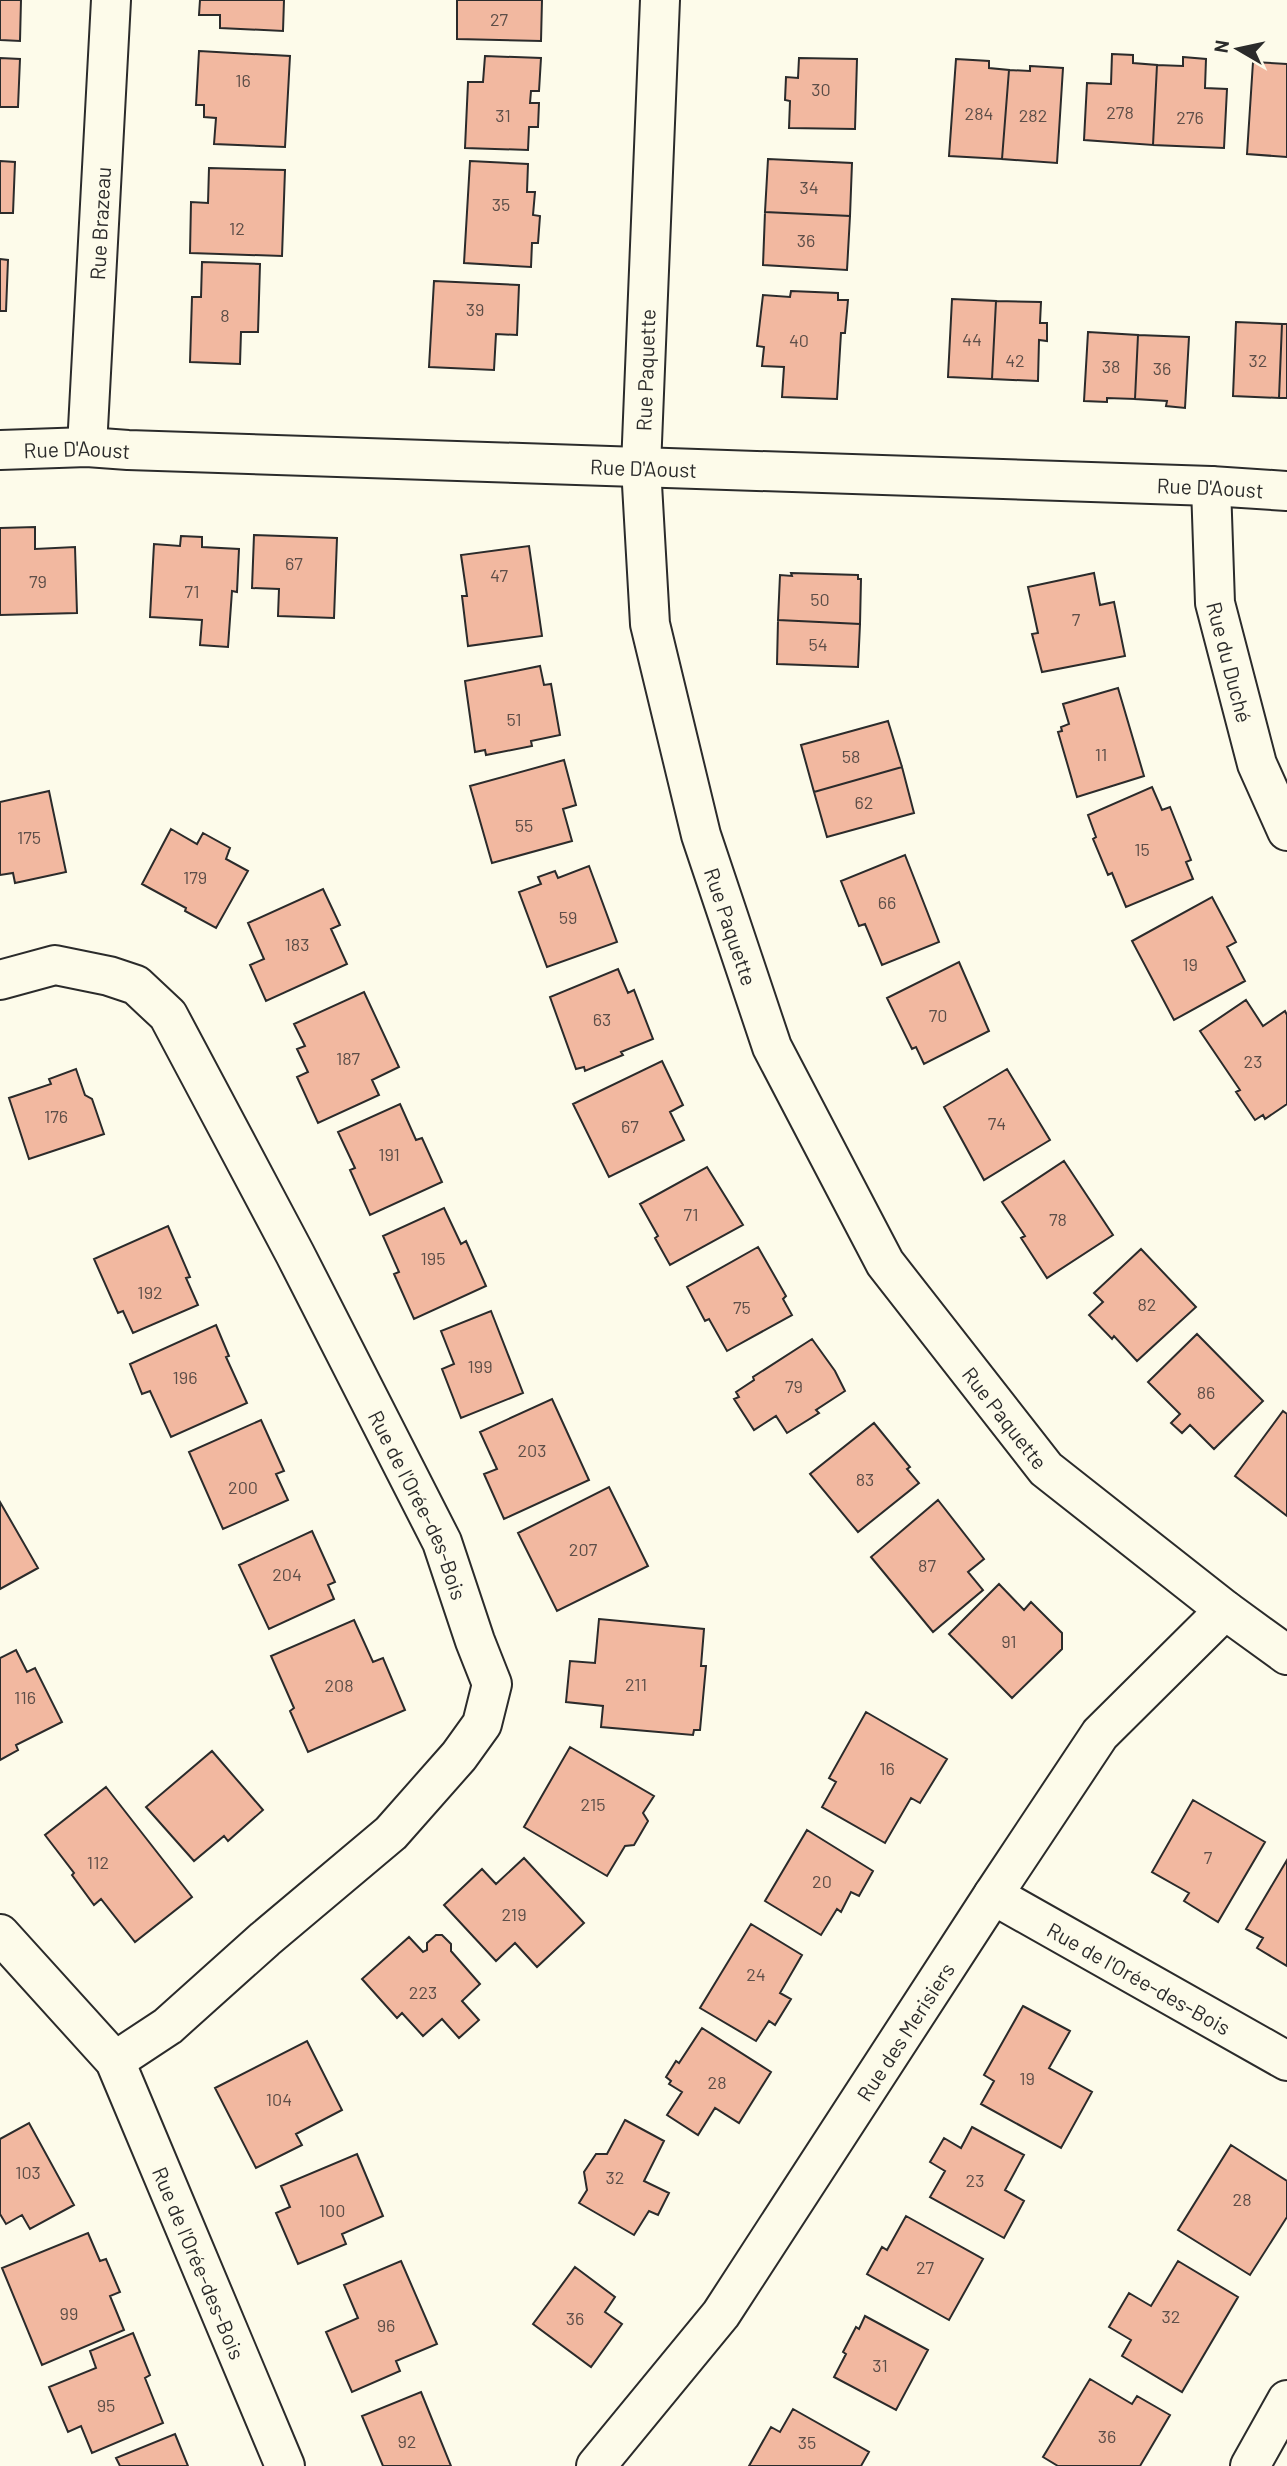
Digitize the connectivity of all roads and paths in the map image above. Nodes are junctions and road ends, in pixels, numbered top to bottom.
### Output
1 (111, 0) edge
2 (660, 0) edge
3 (87, 447) junction
4 (0, 450) edge
5 (641, 467) junction
6 (1211, 486) junction
7 (1287, 491) edge
8 (1287, 831) edge
9 (0, 980) edge
10 (1225, 1610) junction
11 (1287, 1655) edge
12 (993, 1895) junction
13 (0, 1934) edge
14 (116, 2061) junction
15 (1287, 2061) edge
16 (1287, 2400) edge
17 (285, 2466) edge
18 (596, 2466) edge
19 (1250, 2466) edge

1 - 3 street, Rue Brazeau
2 - 5 street, Rue Paquette
3 - 4 street, Rue D'Aoust
3 - 5 street, Rue D'Aoust
5 - 6 street, Rue D'Aoust
5 - 10 street, Rue Paquette
6 - 7 street, Rue D'Aoust
6 - 8 street, Rue du Duché
9 - 14 street, Rue de l'Orée-des-Bois
10 - 11 street, Rue Paquette
10 - 12 street, Rue des Merisiers
12 - 15 street, Rue de l'Orée-des-Bois
12 - 18 street, Rue des Merisiers
13 - 14 street, Rue de l'Orée-des-Bois
14 - 17 street, Rue de l'Orée-des-Bois
16 - 19 street

